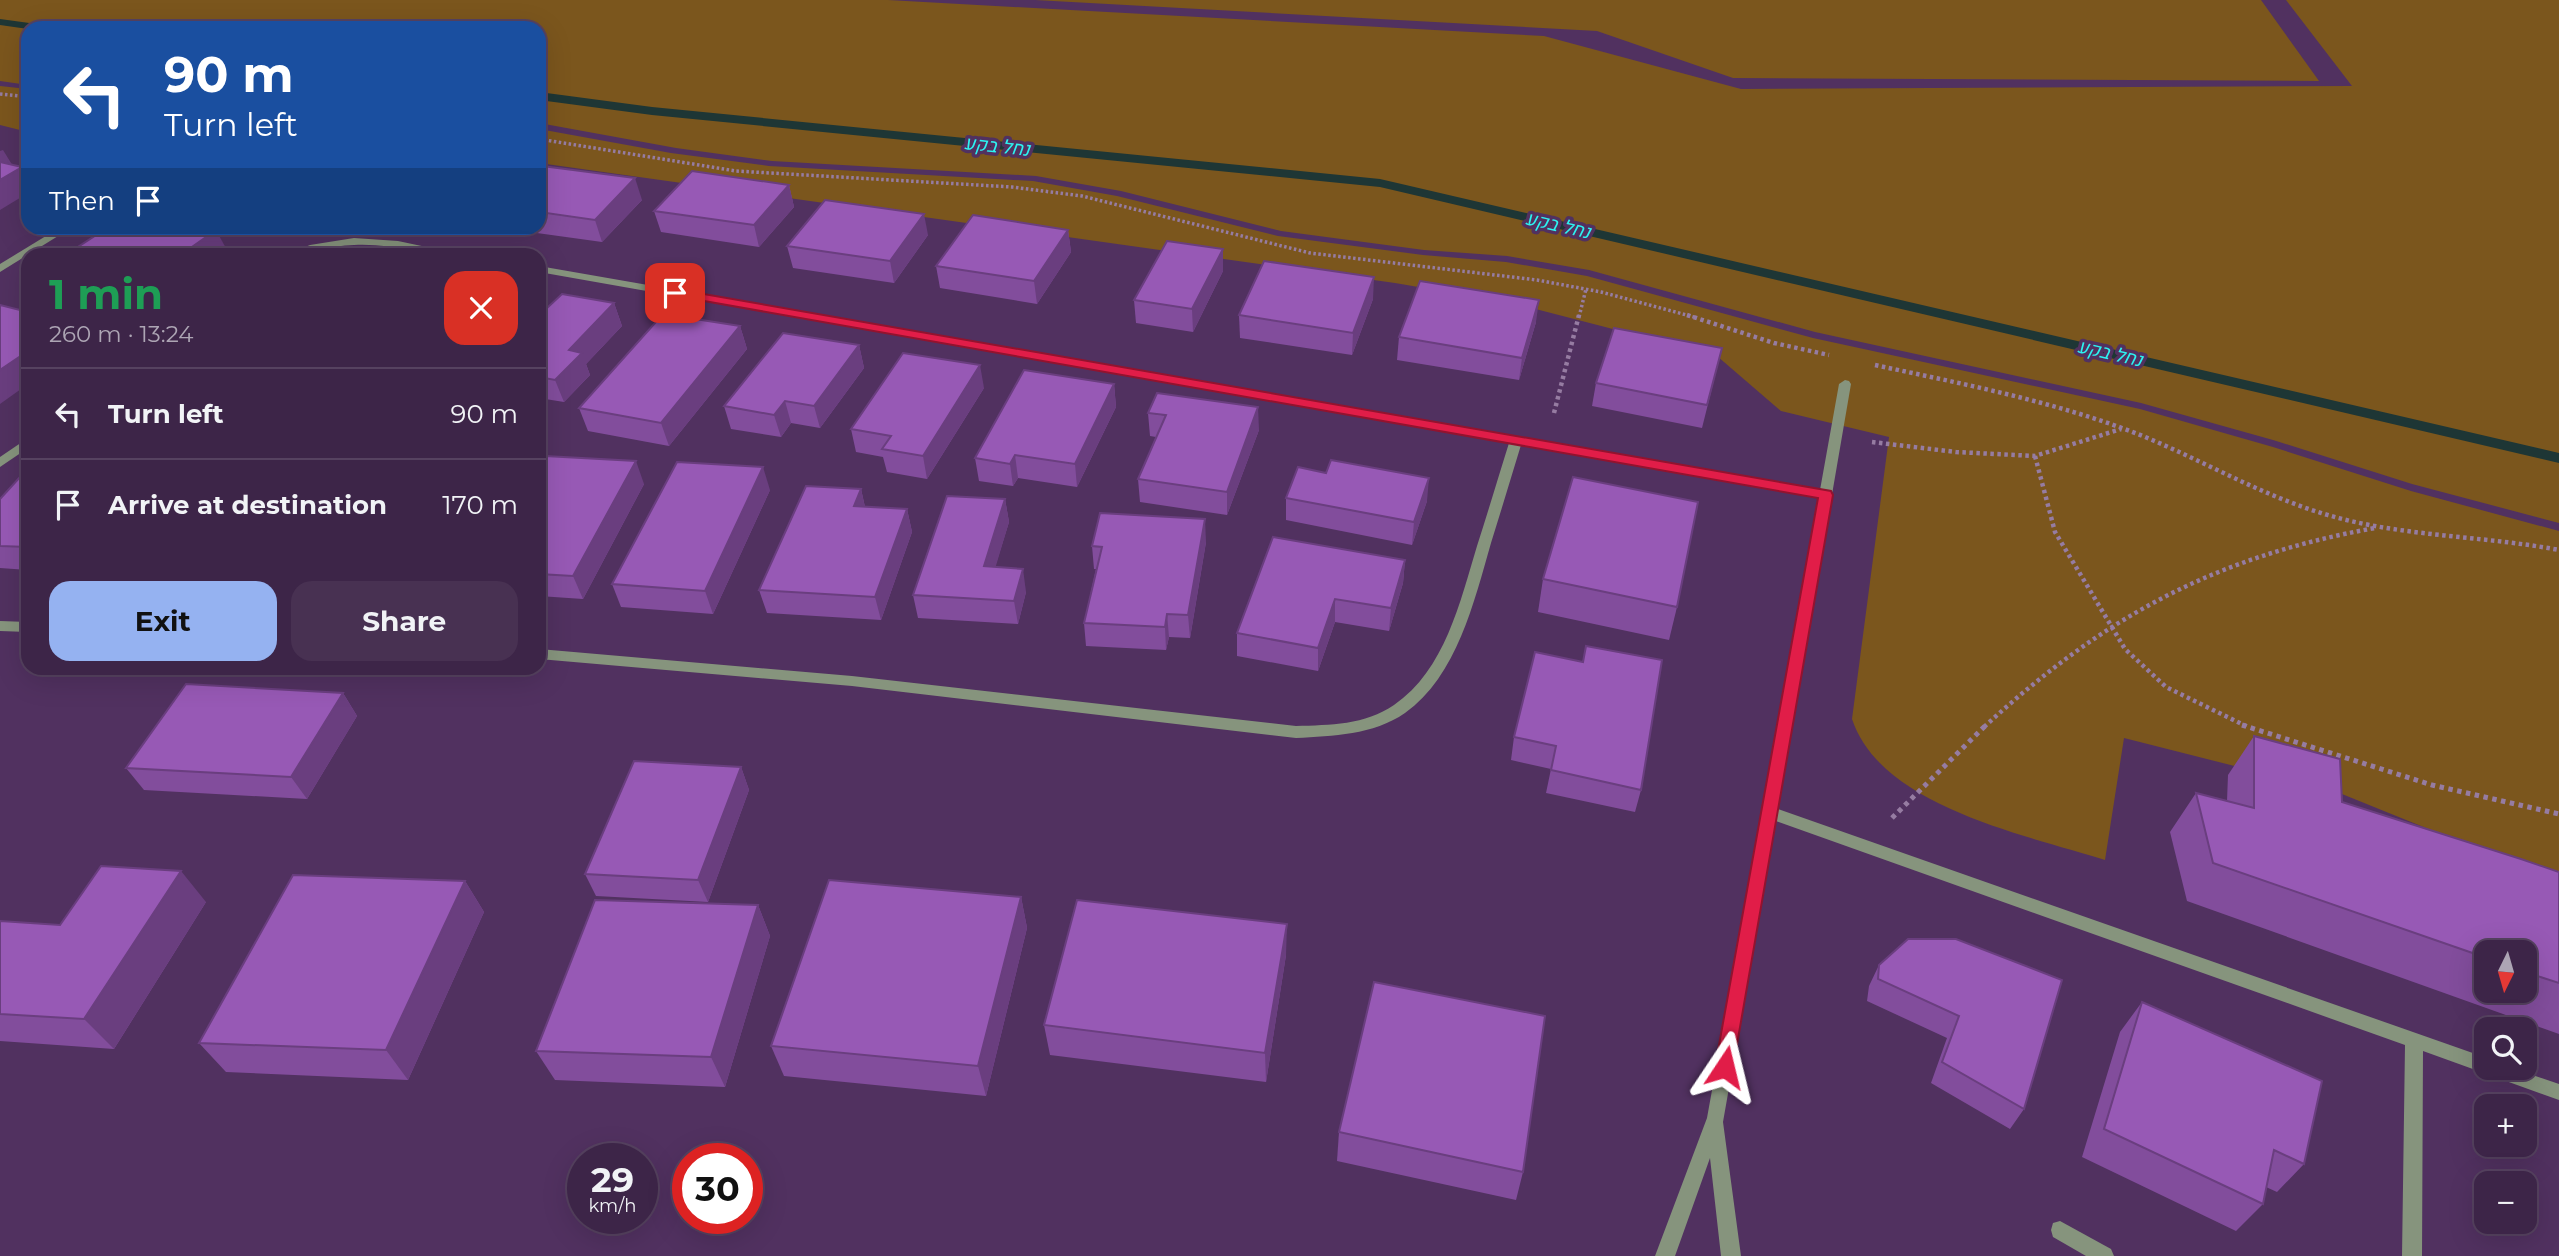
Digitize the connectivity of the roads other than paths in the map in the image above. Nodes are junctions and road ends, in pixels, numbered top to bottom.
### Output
1 (55, 235) edge
2 (34, 248) edge
3 (308, 248) edge
4 (411, 248) edge
5 (21, 256) edge
6 (0, 269) edge
7 (546, 270) edge
8 (1845, 384) dead end
9 (1516, 441) junction
10 (21, 447) edge
11 (0, 463) edge
12 (1826, 495) junction
13 (0, 626) edge
14 (21, 627) edge
15 (546, 655) edge
16 (1770, 813) junction
17 (2414, 1041) junction
18 (2474, 1062) edge
19 (2525, 1080) edge
20 (2559, 1092) edge
21 (1716, 1118) junction
22 (2060, 1230) dead end
23 (1665, 1256) edge
24 (1731, 1256) edge
25 (2104, 1256) edge
26 (2412, 1256) edge

1 - 2 street
3 - 4 street
5 - 6 street
7 - 9 street
8 - 12 street
9 - 12 street
9 - 15 street
10 - 11 street
12 - 16 street
13 - 14 street
16 - 17 street
16 - 21 street
17 - 18 street
17 - 26 street
19 - 20 street
21 - 23 street
21 - 24 street
22 - 25 street

